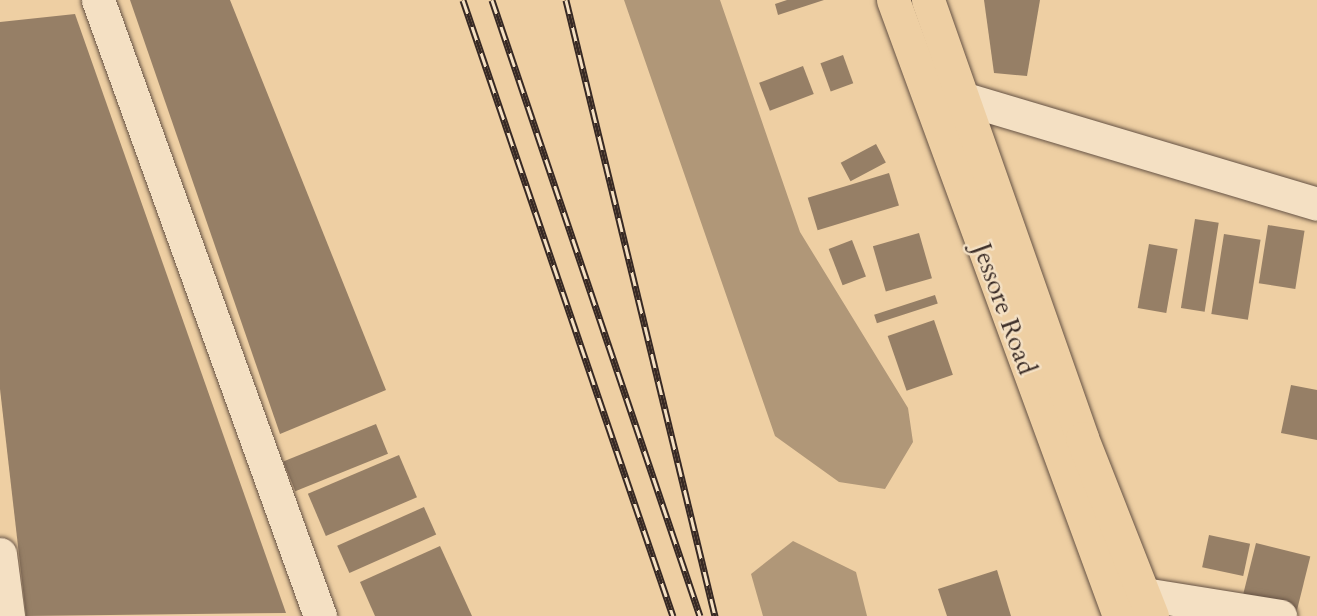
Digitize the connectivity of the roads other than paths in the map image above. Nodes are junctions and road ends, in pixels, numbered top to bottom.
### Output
1 (98, 0) edge
2 (893, 0) edge
3 (928, 0) edge
4 (962, 98) junction
5 (1317, 204) edge
6 (0, 554) edge
7 (1147, 605) edge
8 (8, 616) edge
9 (320, 616) edge
10 (1119, 616) edge
11 (1280, 616) edge

1 - 9 street
2 - 10 highway, Jessore Road
3 - 4 highway, Jessore Road
4 - 5 street
4 - 7 highway, Jessore Road
6 - 8 street
7 - 11 street

